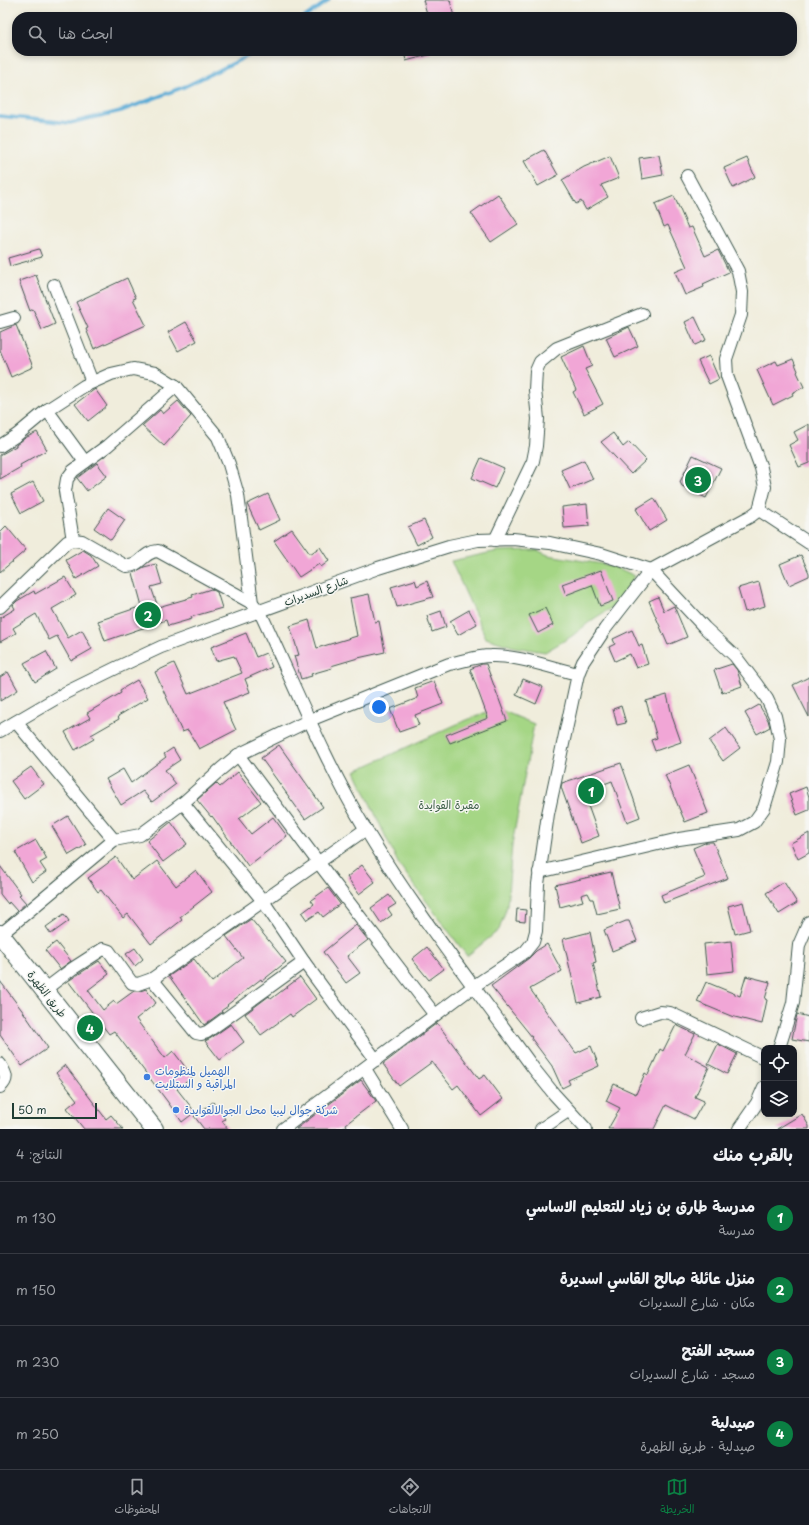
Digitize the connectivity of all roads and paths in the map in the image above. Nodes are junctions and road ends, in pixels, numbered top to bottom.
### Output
1 (687, 176) dead end
2 (54, 285) dead end
3 (642, 314) dead end
4 (14, 318) dead end
5 (0, 322) edge
6 (92, 382) junction
7 (176, 386) junction
8 (47, 410) junction
9 (0, 446) edge
10 (85, 462) junction
11 (759, 510) junction
12 (73, 540) junction
13 (495, 540) junction
14 (809, 543) edge
15 (652, 570) junction
16 (252, 603) junction
17 (0, 607) edge
18 (260, 612) junction
19 (578, 674) junction
20 (310, 720) junction
21 (16, 722) junction
22 (0, 731) edge
23 (238, 755) junction
24 (182, 803) junction
25 (366, 829) junction
26 (114, 840) junction
27 (318, 862) junction
28 (540, 872) junction
29 (263, 902) junction
30 (809, 922) edge
31 (0, 934) edge
32 (304, 962) junction
33 (152, 980) junction
34 (474, 986) junction
35 (43, 991) junction
36 (435, 1015) junction
37 (641, 1018) dead end
38 (780, 1045) edge
39 (761, 1057) edge
40 (376, 1060) junction
41 (0, 1064) edge
42 (365, 1068) junction
43 (0, 1087) edge
44 (761, 1094) edge
45 (568, 1111) junction
46 (154, 1129) edge
47 (283, 1129) edge
48 (402, 1129) edge
49 (542, 1129) edge
50 (586, 1129) edge
51 (739, 1129) edge

1 - 11 street
2 - 6 street
3 - 13 street
4 - 5 street
6 - 7 street
6 - 8 street
7 - 10 street
7 - 16 street
8 - 9 street
8 - 10 street
10 - 12 street
11 - 14 street
11 - 15 street
12 - 16 street
12 - 17 street
13 - 15 street, شارع السديرات
13 - 18 street, شارع السديرات
15 - 19 street
15 - 28 street
16 - 18 street
18 - 20 street
18 - 21 street, شارع السديرات
19 - 20 street
19 - 28 street
20 - 23 street
20 - 25 street
21 - 22 street, شارع السديرات
21 - 26 street
23 - 24 street
23 - 27 street
24 - 26 street
24 - 29 street
25 - 27 street
25 - 34 street
26 - 31 street
27 - 29 street
27 - 36 street
28 - 34 street
29 - 32 street
29 - 33 street
30 - 38 street
31 - 35 main road, طريق الظهرة
32 - 33 street
32 - 40 street
33 - 35 street
34 - 36 street
34 - 45 street
35 - 46 main road, طريق الظهرة
36 - 40 street
37 - 39 street
40 - 42 street
41 - 43 street
42 - 47 street
42 - 48 street
44 - 51 street
45 - 49 street
45 - 50 street

